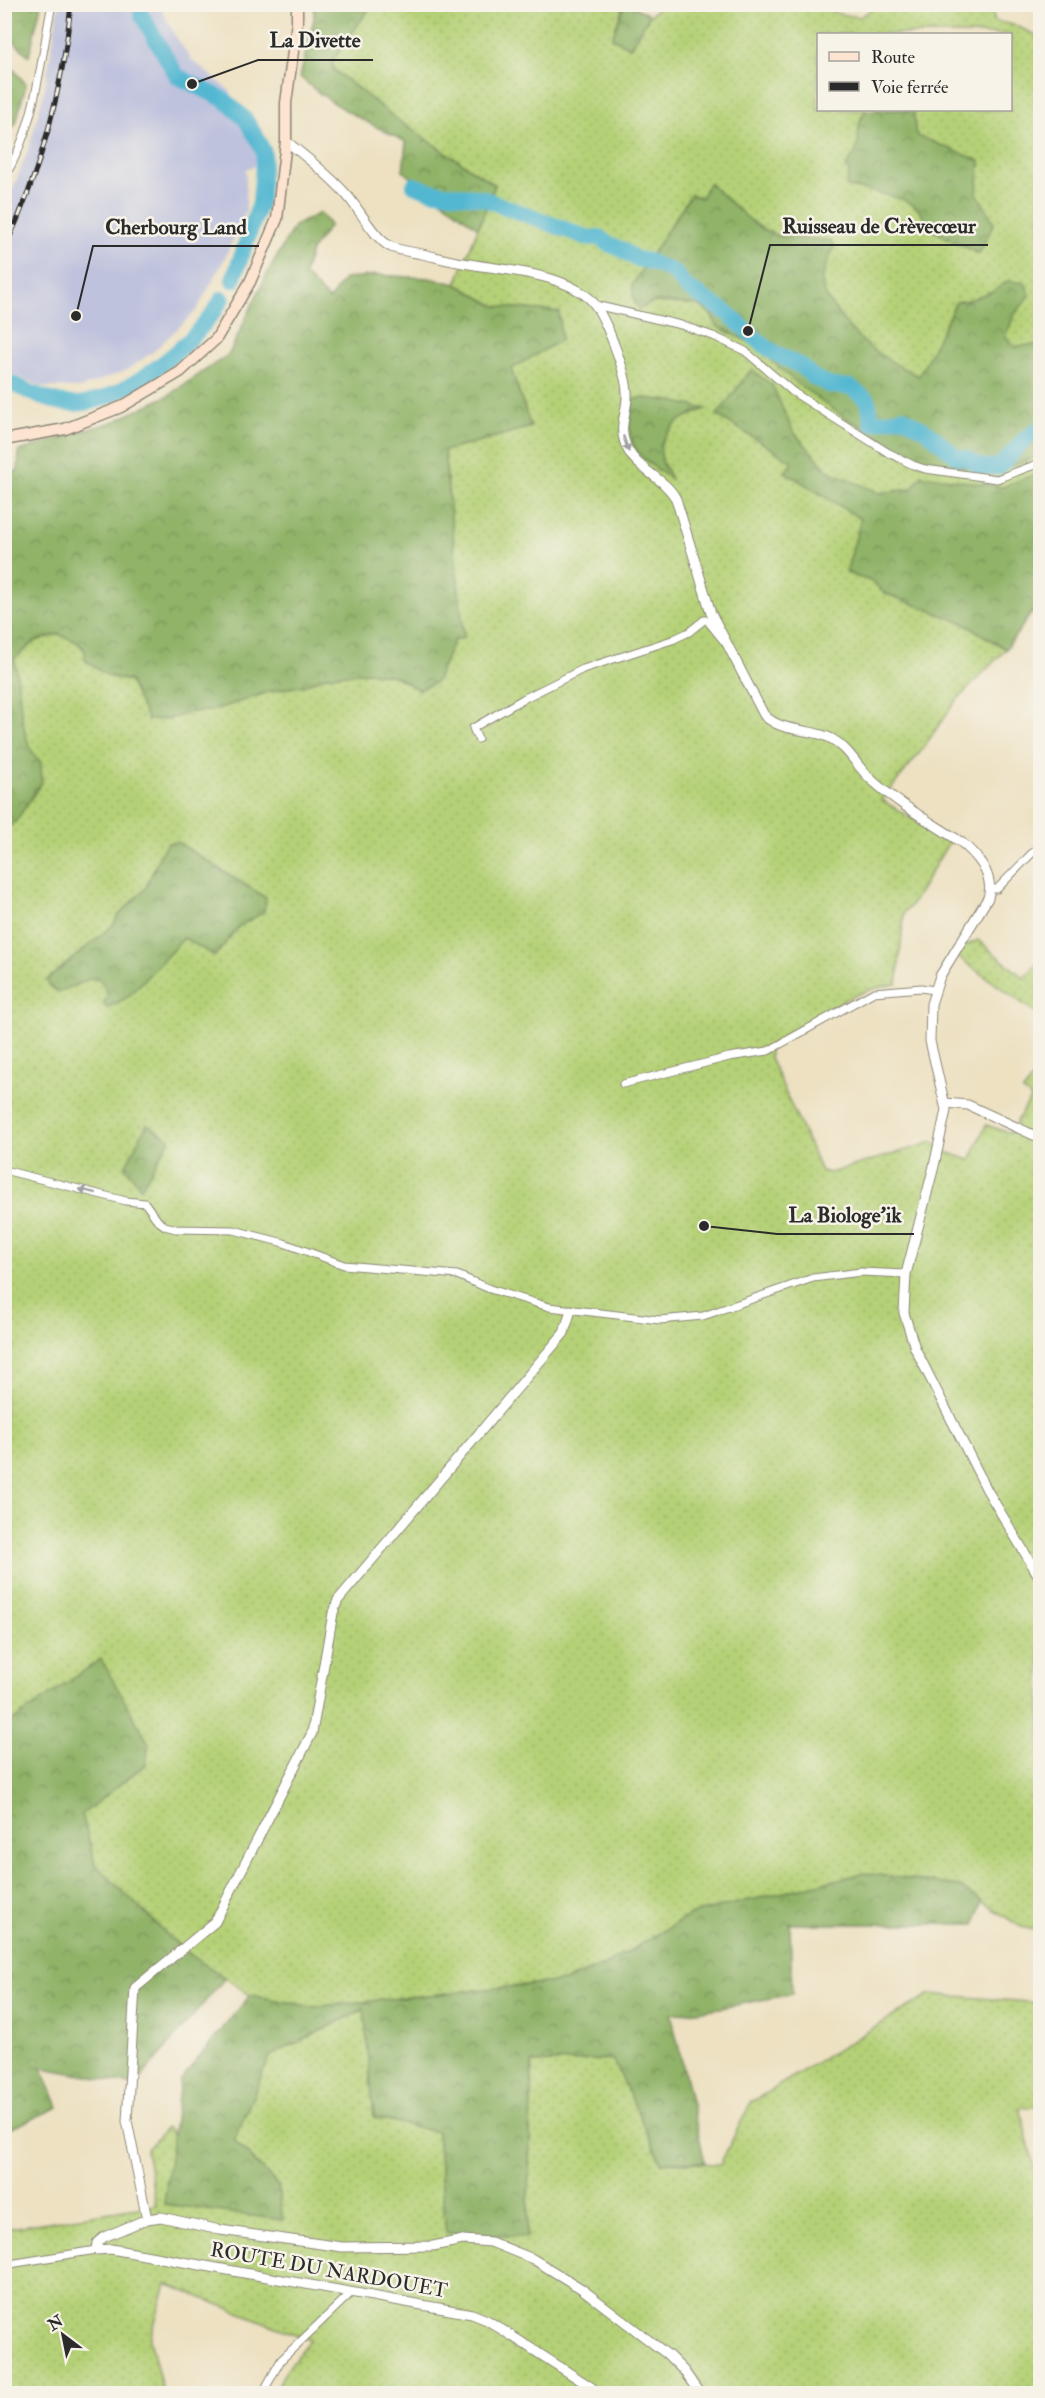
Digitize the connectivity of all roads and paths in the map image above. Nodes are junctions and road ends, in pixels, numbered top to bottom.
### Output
1 (52, 4) edge
2 (297, 4) edge
3 (286, 141) junction
4 (4, 178) edge
5 (595, 305) junction
6 (4, 440) edge
7 (1041, 463) edge
8 (723, 640) junction
9 (478, 739) dead end
10 (1041, 844) edge
11 (991, 889) junction
12 (934, 990) junction
13 (623, 1084) dead end
14 (945, 1103) junction
15 (1041, 1138) edge
16 (4, 1170) edge
17 (906, 1274) junction
18 (571, 1310) junction
19 (1041, 1578) edge
20 (147, 2219) junction
21 (96, 2250) junction
22 (4, 2265) edge
23 (352, 2292) junction
24 (262, 2394) edge
25 (597, 2394) edge
26 (700, 2394) edge

1 - 4 street
2 - 3 main road
3 - 5 street
3 - 6 main road
5 - 7 street
5 -> 8 street
8 - 9 street
8 - 11 street
10 - 11 street
11 - 12 street
12 - 13 street
12 - 14 street
14 - 15 street
14 - 17 street
18 -> 16 street
17 - 18 street
17 - 19 street
18 - 20 street
20 - 21 street
20 - 26 street
21 - 22 street, ROUTE DU NARDOUET
21 - 23 street, ROUTE DU NARDOUET
23 - 24 street
23 - 25 street, ROUTE DU NARDOUET

